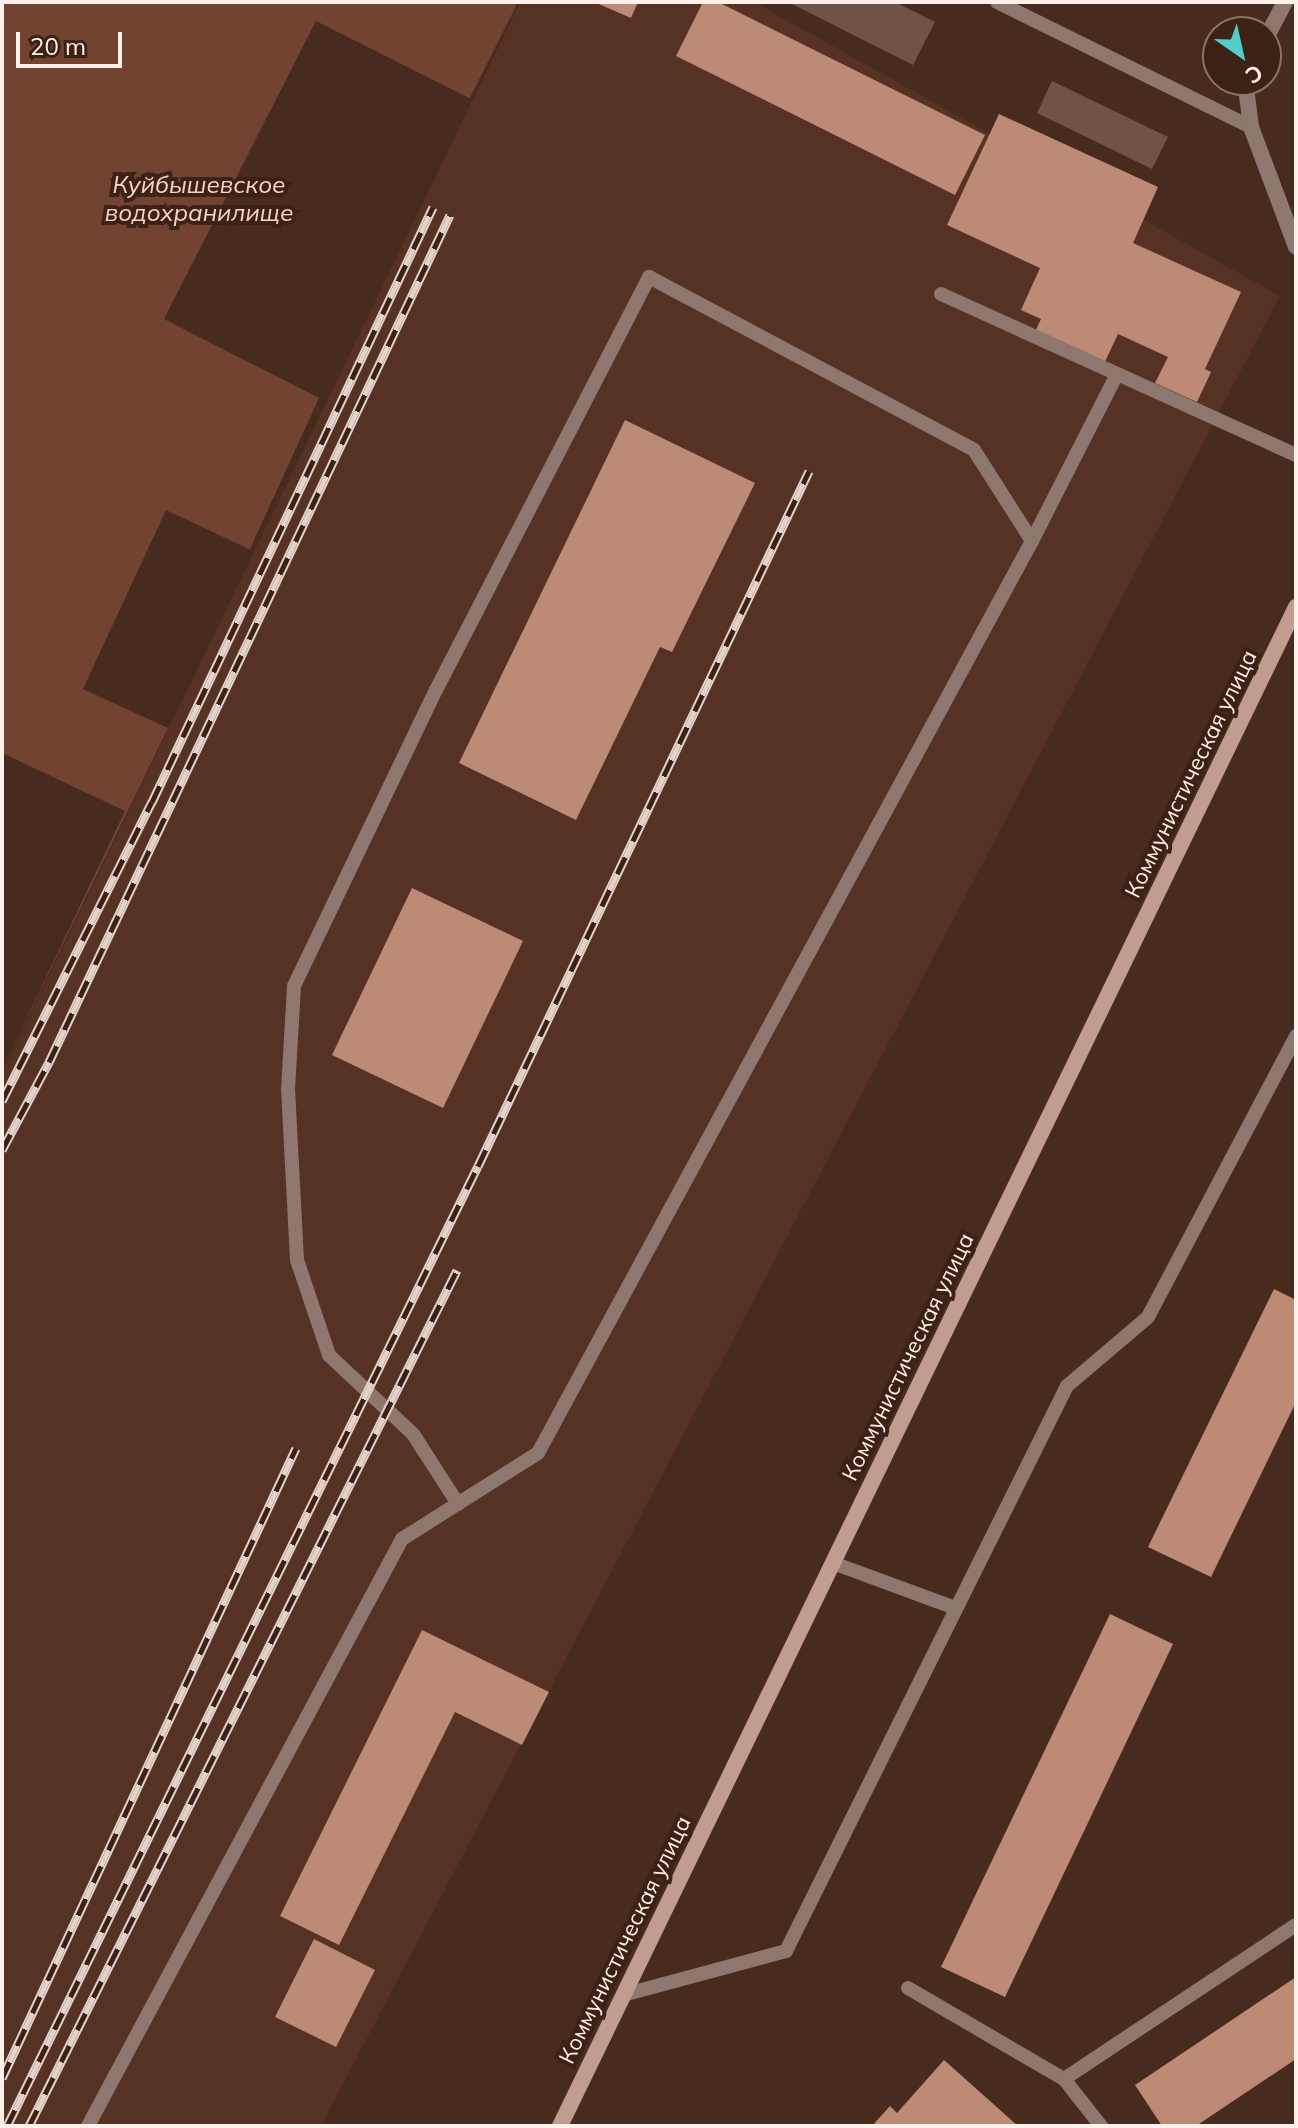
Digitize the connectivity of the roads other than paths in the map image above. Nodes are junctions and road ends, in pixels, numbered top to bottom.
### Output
1 (997, 2) edge
2 (1247, 96) edge
3 (1251, 127) junction
4 (1296, 247) edge
5 (941, 294) dead end
6 (1117, 374) junction
7 (1296, 455) edge
8 (1032, 541) junction
9 (1296, 607) edge
10 (1296, 1036) edge
11 (458, 1504) junction
12 (833, 1563) junction
13 (955, 1608) junction
14 (1296, 1925) edge
15 (908, 1988) dead end
16 (623, 1995) junction
17 (1064, 2079) junction
18 (88, 2126) edge
19 (560, 2126) edge
20 (1101, 2126) edge

1 - 3 lane
2 - 3 street
3 - 4 street
5 - 6 lane
6 - 7 lane
6 - 8 lane
8 - 11 lane
8 - 11 lane
9 - 12 main road, Коммунистическая улица
10 - 13 lane
11 - 18 lane
12 - 13 lane
12 - 16 main road, Коммунистическая улица
13 - 16 lane
14 - 17 lane
15 - 17 lane
16 - 19 main road, Коммунистическая улица
17 - 20 lane

